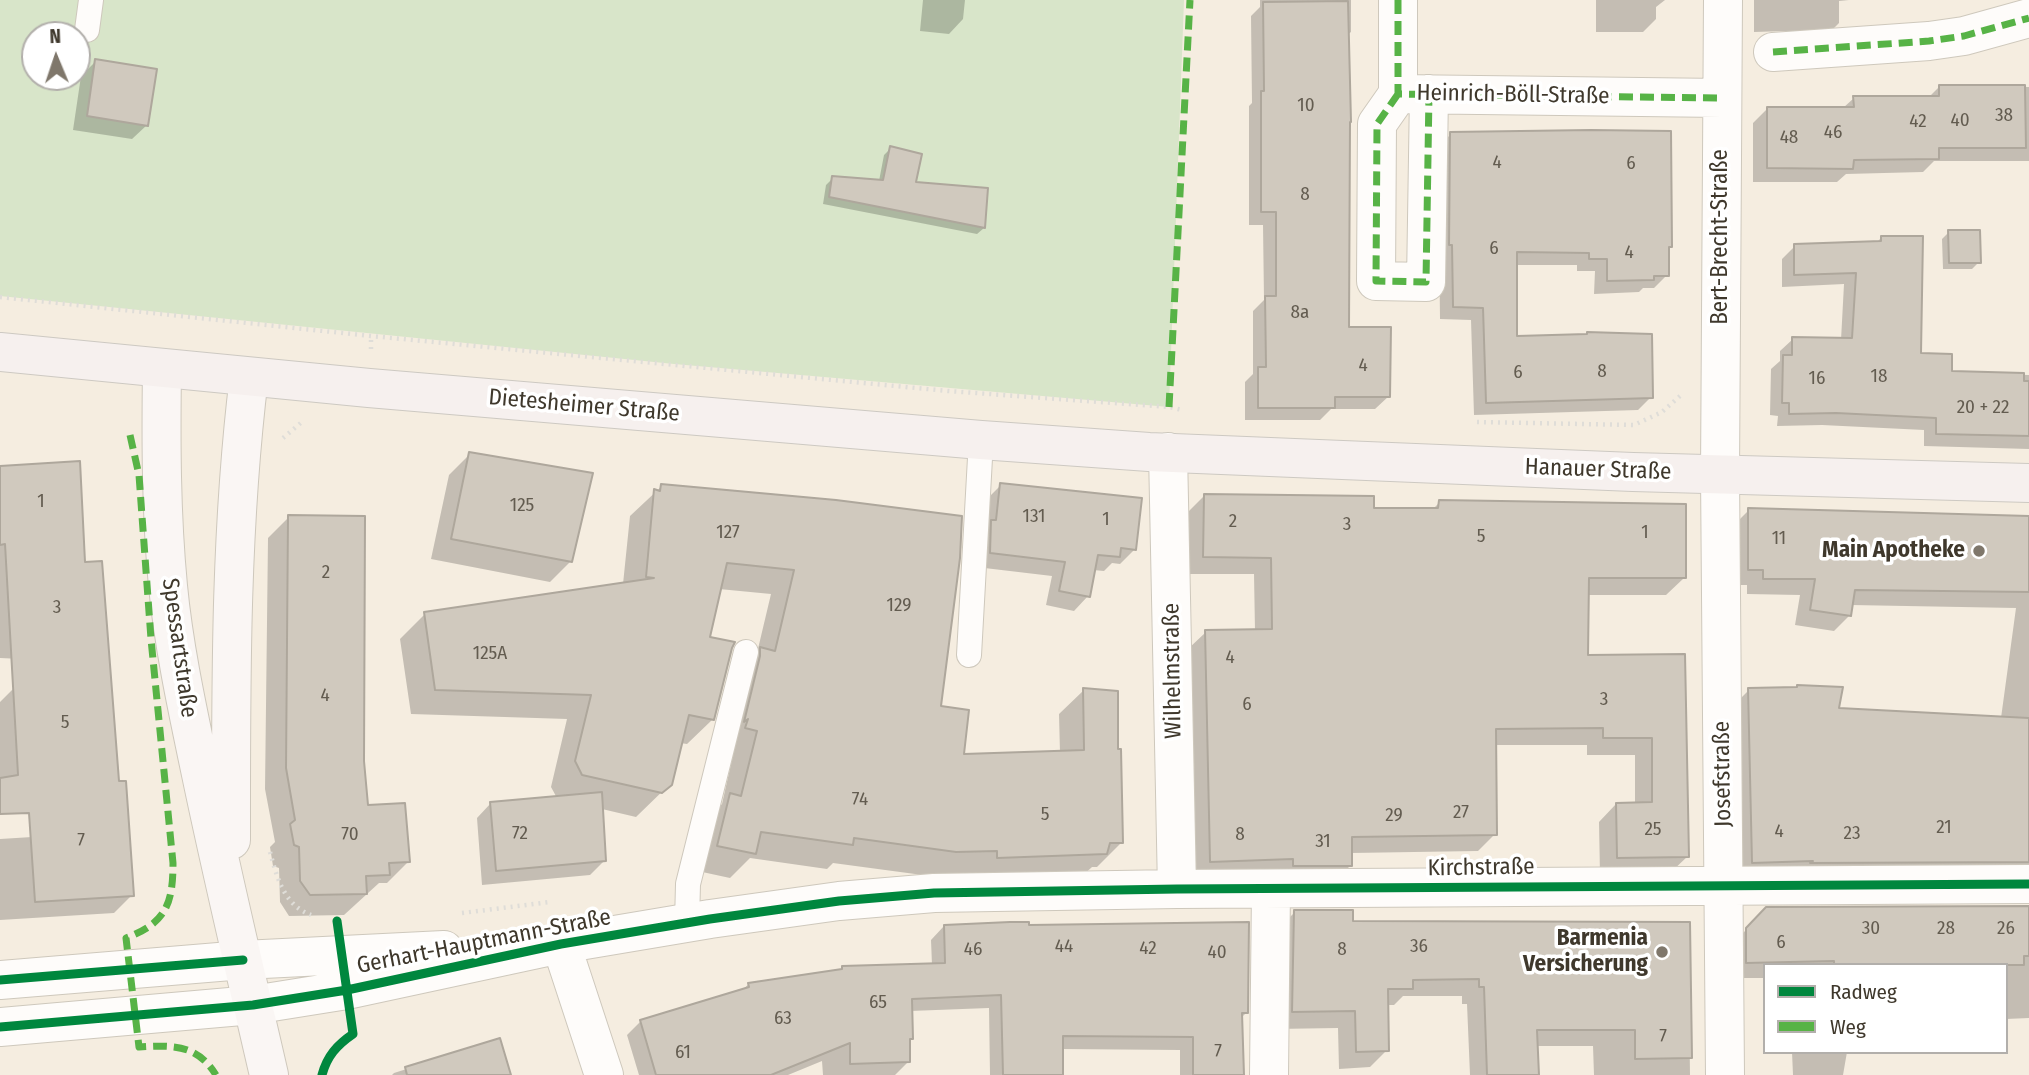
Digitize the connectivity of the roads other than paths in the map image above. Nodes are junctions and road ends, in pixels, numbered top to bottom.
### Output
1 (91, 0) edge
2 (1398, 0) edge
3 (1723, 0) edge
4 (2029, 18) edge
5 (88, 21) edge
6 (1773, 52) dead end
7 (1722, 98) junction
8 (0, 352) edge
9 (162, 368) junction
10 (248, 377) junction
11 (981, 440) junction
12 (1168, 452) junction
13 (1720, 474) junction
14 (2029, 483) edge
15 (747, 652) dead end
16 (969, 655) dead end
17 (2029, 884) edge
18 (1724, 885) junction
19 (1177, 889) junction
20 (1271, 890) junction
21 (934, 893) joint
22 (234, 923) junction
23 (687, 923) junction
24 (561, 944) junction
25 (243, 960) junction
26 (0, 979) edge
27 (253, 1005) junction
28 (0, 1027) edge
29 (269, 1075) edge
30 (604, 1075) edge
31 (1269, 1075) edge
32 (1725, 1075) edge

1 - 5 lane
2 - 7 street, Heinrich-Böll-Straße
3 - 7 street, Bert-Brecht-Straße
4 - 6 street
7 - 13 street, Bert-Brecht-Straße
8 - 9 main road, Dietesheimer Straße
9 - 10 main road, Dietesheimer Straße
9 - 22 main road, Spessartstraße
10 - 11 main road, Dietesheimer Straße
10 - 22 main road, Spessartstraße
11 - 12 main road, Dietesheimer Straße
11 - 16 lane
12 - 13 main road, Hanauer Straße
12 - 19 street, Wilhelmstraße
13 - 14 main road, Hanauer Straße
13 - 18 street, Josefstraße
15 - 23 lane
17 - 18 street, Kirchstraße
18 - 20 street, Kirchstraße
18 - 32 street, Josefstraße
19 - 20 street, Kirchstraße
19 - 21 street, Kirchstraße
20 - 31 street
21 - 23 street, Gerhart-Hauptmann-Straße
22 - 25 main road, Spessartstraße
23 - 24 street, Gerhart-Hauptmann-Straße
24 - 25 street, Gerhart-Hauptmann-Straße
24 - 27 street, Gerhart-Hauptmann-Straße
24 - 30 street
25 - 26 street, Gerhart-Hauptmann-Straße
25 - 27 main road, Spessartstraße
27 - 28 street, Gerhart-Hauptmann-Straße
27 - 29 main road, Spessartstraße

